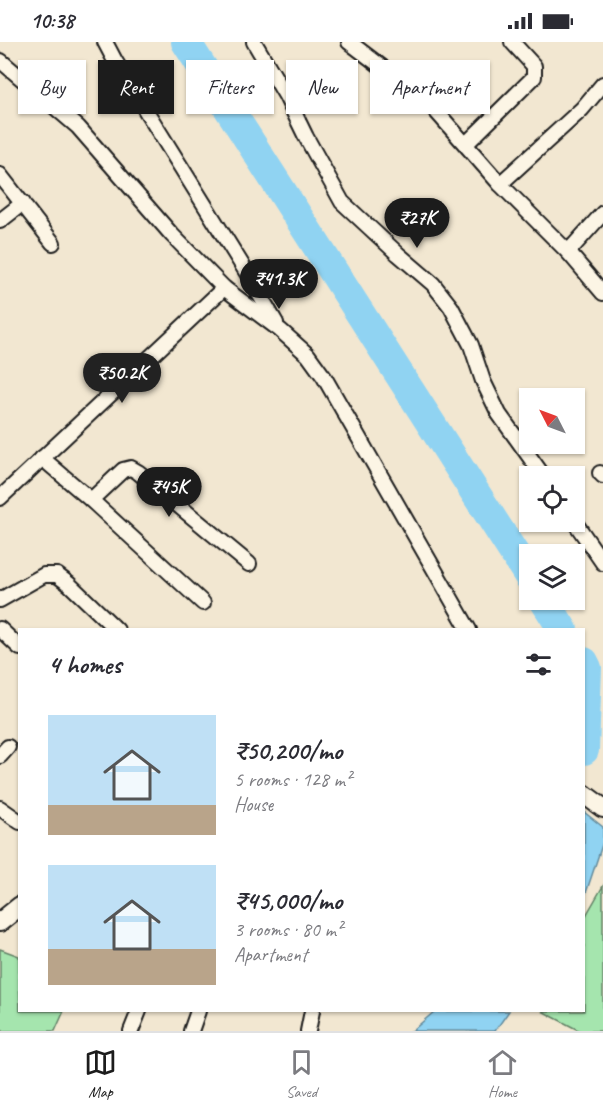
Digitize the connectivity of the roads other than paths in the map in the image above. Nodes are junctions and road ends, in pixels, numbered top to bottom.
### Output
1 (105, 42) edge
2 (254, 42) edge
3 (349, 42) edge
4 (512, 42) edge
5 (0, 61) edge
6 (603, 84) edge
7 (466, 144) junction
8 (0, 175) edge
9 (500, 184) junction
10 (23, 203) junction
11 (603, 213) edge
12 (0, 221) edge
13 (53, 243) dead end
14 (568, 252) junction
15 (224, 288) junction
16 (603, 292) edge
17 (280, 330) junction
18 (42, 458) junction
19 (536, 466) edge
20 (0, 498) edge
21 (91, 500) junction
22 (582, 532) edge
23 (603, 563) edge
24 (249, 564) dead end
25 (0, 600) edge
26 (203, 603) dead end
27 (115, 628) edge
28 (468, 628) edge
29 (0, 629) edge
30 (18, 646) edge
31 (585, 795) edge
32 (603, 808) edge
33 (1, 810) edge
34 (18, 821) edge
35 (18, 908) edge
36 (0, 922) edge
37 (139, 1012) edge
38 (198, 1012) edge
39 (312, 1012) edge
40 (131, 1031) edge
41 (191, 1031) edge
42 (308, 1031) edge

1 - 17 street
2 - 19 street
3 - 7 street
4 - 7 street
5 - 15 street
6 - 9 street
7 - 9 street
8 - 10 street
9 - 14 street
10 - 12 street
10 - 13 street
11 - 14 street
14 - 16 street
15 - 17 street
15 - 18 street
17 - 28 street
18 - 20 street
18 - 21 street
21 - 24 street
21 - 26 street
22 - 23 street
25 - 27 street
29 - 30 street
31 - 32 main road
33 - 34 street
35 - 36 main road
37 - 40 street
38 - 41 street
39 - 42 street

